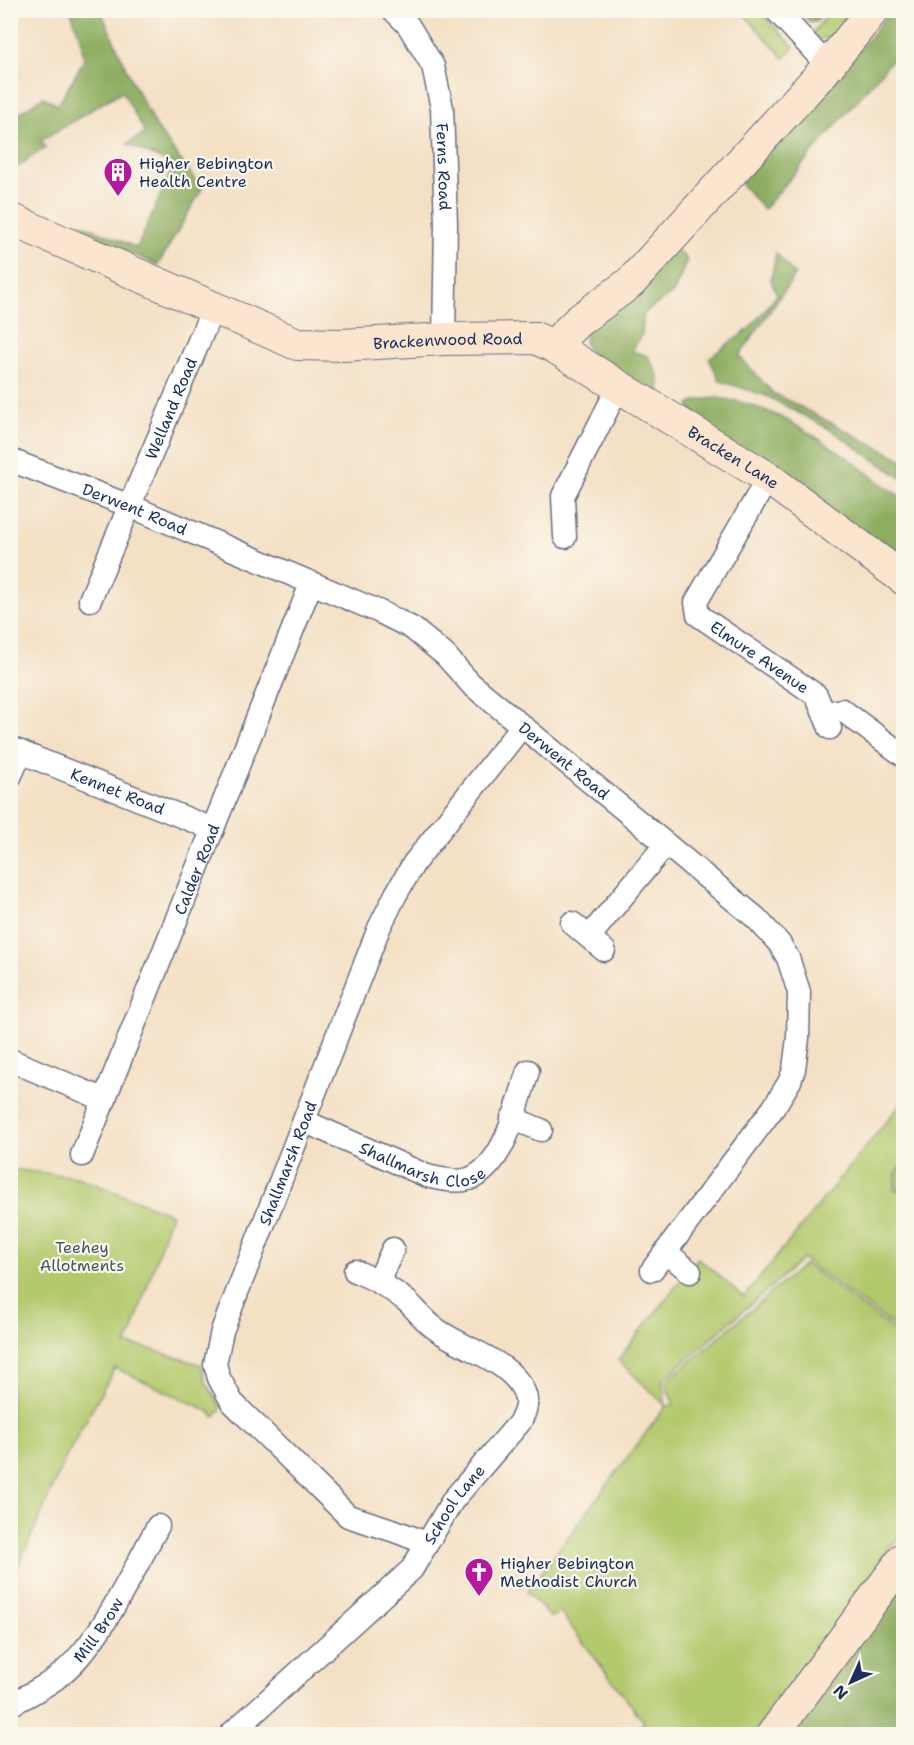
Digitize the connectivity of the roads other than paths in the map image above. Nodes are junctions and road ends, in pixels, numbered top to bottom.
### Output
1 (393, 10) edge
2 (776, 10) edge
3 (873, 10) edge
4 (828, 66) junction
5 (10, 219) edge
6 (213, 308) junction
7 (444, 339) junction
8 (554, 346) junction
9 (619, 386) junction
10 (10, 460) edge
11 (768, 478) junction
12 (130, 507) junction
13 (565, 537) dead end
14 (903, 579) edge
15 (311, 584) junction
16 (90, 600) dead end
17 (522, 726) junction
18 (16, 750) edge
19 (903, 756) edge
20 (10, 777) edge
21 (213, 829) junction
22 (666, 844) junction
23 (588, 937) dead end
24 (10, 1060) edge
25 (528, 1071) dead end
26 (105, 1100) junction
27 (512, 1118) junction
28 (304, 1121) junction
29 (541, 1130) dead end
30 (82, 1155) dead end
31 (393, 1249) dead end
32 (666, 1252) junction
33 (652, 1270) dead end
34 (355, 1271) dead end
35 (690, 1272) dead end
36 (379, 1280) junction
37 (158, 1526) dead end
38 (426, 1543) junction
39 (903, 1558) edge
40 (10, 1705) edge
41 (244, 1730) edge
42 (773, 1734) edge

1 - 7 street, Ferns Road
2 - 4 street
3 - 4 street
4 - 8 street
5 - 6 street, Brackenwood Road
6 - 7 street, Brackenwood Road
6 - 12 street, Welland Road
7 - 8 street, Brackenwood Road
8 - 9 street, Bracken Lane
9 - 11 street, Bracken Lane
9 - 13 street
10 - 12 street, Derwent Road
11 - 14 street, Bracken Lane
11 - 19 street, Elmure Avenue
12 - 15 street, Derwent Road
12 - 16 street, Welland Road
15 - 17 street, Derwent Road
15 - 21 street, Calder Road
17 - 22 street, Derwent Road
17 - 28 street, Shallmarsh Road
18 - 20 street, Kennet Road
18 - 21 street, Kennet Road
21 - 26 street, Calder Road
22 - 23 street
22 - 32 street, Derwent Road
24 - 26 street
25 - 27 street, Shallmarsh Close
26 - 30 street, Calder Road
27 - 28 street, Shallmarsh Close
27 - 29 street
28 - 38 street, Shallmarsh Road
31 - 36 street
32 - 33 street, Derwent Road
32 - 35 street
34 - 36 street, School Lane
36 - 38 street, School Lane
37 - 40 street, Mill Brow
38 - 41 street, School Lane
39 - 42 street

